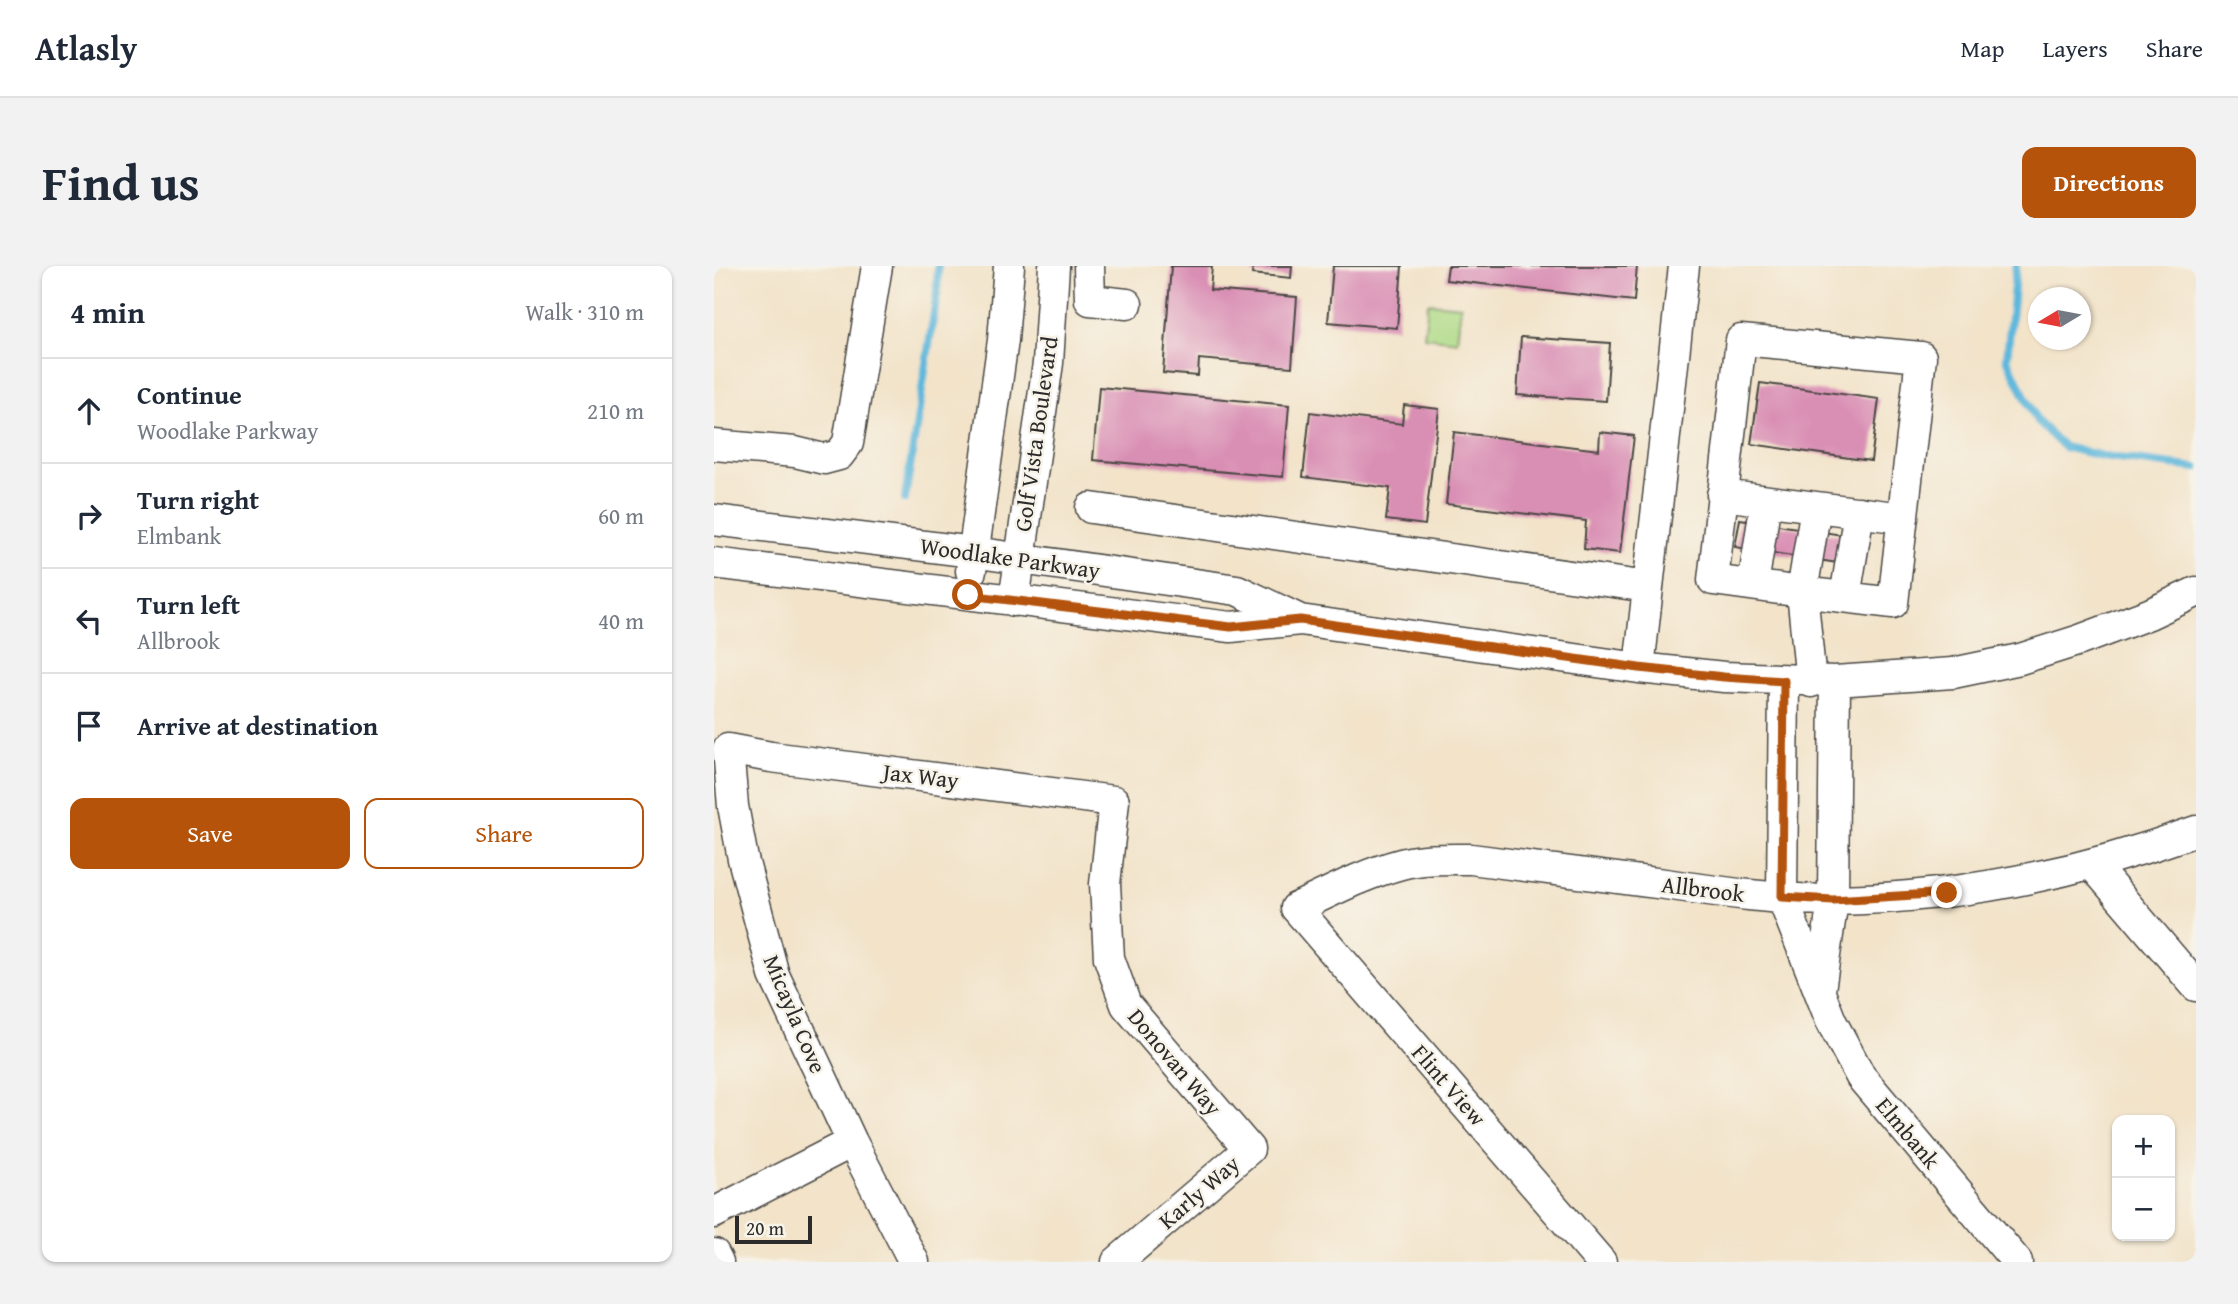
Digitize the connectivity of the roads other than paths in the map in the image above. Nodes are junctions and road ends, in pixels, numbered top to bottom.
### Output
1 (877, 266) edge
2 (1009, 266) edge
3 (1054, 266) edge
4 (1088, 266) edge
5 (1684, 266) edge
6 (1127, 304) dead end
7 (714, 445) edge
8 (1722, 495) junction
9 (1766, 501) junction
10 (1816, 507) junction
11 (1091, 508) dead end
12 (1859, 512) junction
13 (1903, 518) junction
14 (714, 520) edge
15 (973, 552) junction
16 (1019, 559) junction
17 (714, 563) edge
18 (1754, 585) junction
19 (1648, 587) junction
20 (1802, 592) junction
21 (2196, 592) edge
22 (968, 595) junction
23 (1844, 597) junction
24 (1014, 601) junction
25 (1300, 620) junction
26 (1639, 668) junction
27 (1810, 681) junction
28 (728, 749) joint
29 (1114, 801) joint
30 (2196, 831) edge
31 (2092, 864) junction
32 (1782, 897) junction
33 (1833, 900) junction
34 (1296, 908) joint
35 (2196, 986) edge
36 (1820, 991) junction
37 (852, 1142) junction
38 (1248, 1149) joint
39 (714, 1213) edge
40 (714, 1254) edge
41 (718, 1262) edge
42 (914, 1262) edge
43 (1117, 1262) edge
44 (1601, 1262) edge
45 (2017, 1262) edge

1 - 7 street
2 - 15 street, Golf Vista Boulevard
3 - 16 street, Golf Vista Boulevard
4 - 6 street
5 - 19 street
8 - 9 street
8 - 13 street
8 - 18 street
9 - 10 street
9 - 18 street
10 - 12 street
10 - 20 street
11 - 19 street
12 - 13 street
12 - 23 street
13 - 23 street
14 - 15 street, Woodlake Parkway
15 - 16 street, Woodlake Parkway
15 - 22 street, Golf Vista Boulevard
16 - 24 street, Golf Vista Boulevard
16 - 25 street, Woodlake Parkway
17 - 22 street, Woodlake Parkway
18 - 20 street
19 - 26 street
20 - 23 street
20 - 27 street
21 - 27 street, Woodlake Parkway
22 - 24 street, Woodlake Parkway
24 - 25 street, Woodlake Parkway
25 - 26 street, Woodlake Parkway
26 - 27 street, Woodlake Parkway
27 - 32 street, Elmbank
27 - 33 street
28 - 29 street, Jax Way
28 - 37 street, Micayla Cove
29 - 38 street, Donovan Way
30 - 31 street, Allbrook
31 - 33 street, Allbrook
31 - 35 street
32 - 33 street, Allbrook
32 - 34 street, Allbrook
32 - 36 street, Elmbank
33 - 36 street
34 - 44 street, Flint View
36 - 45 street, Elmbank
37 - 39 street
37 - 42 street, Micayla Cove
38 - 43 street, Karly Way
40 - 41 street

